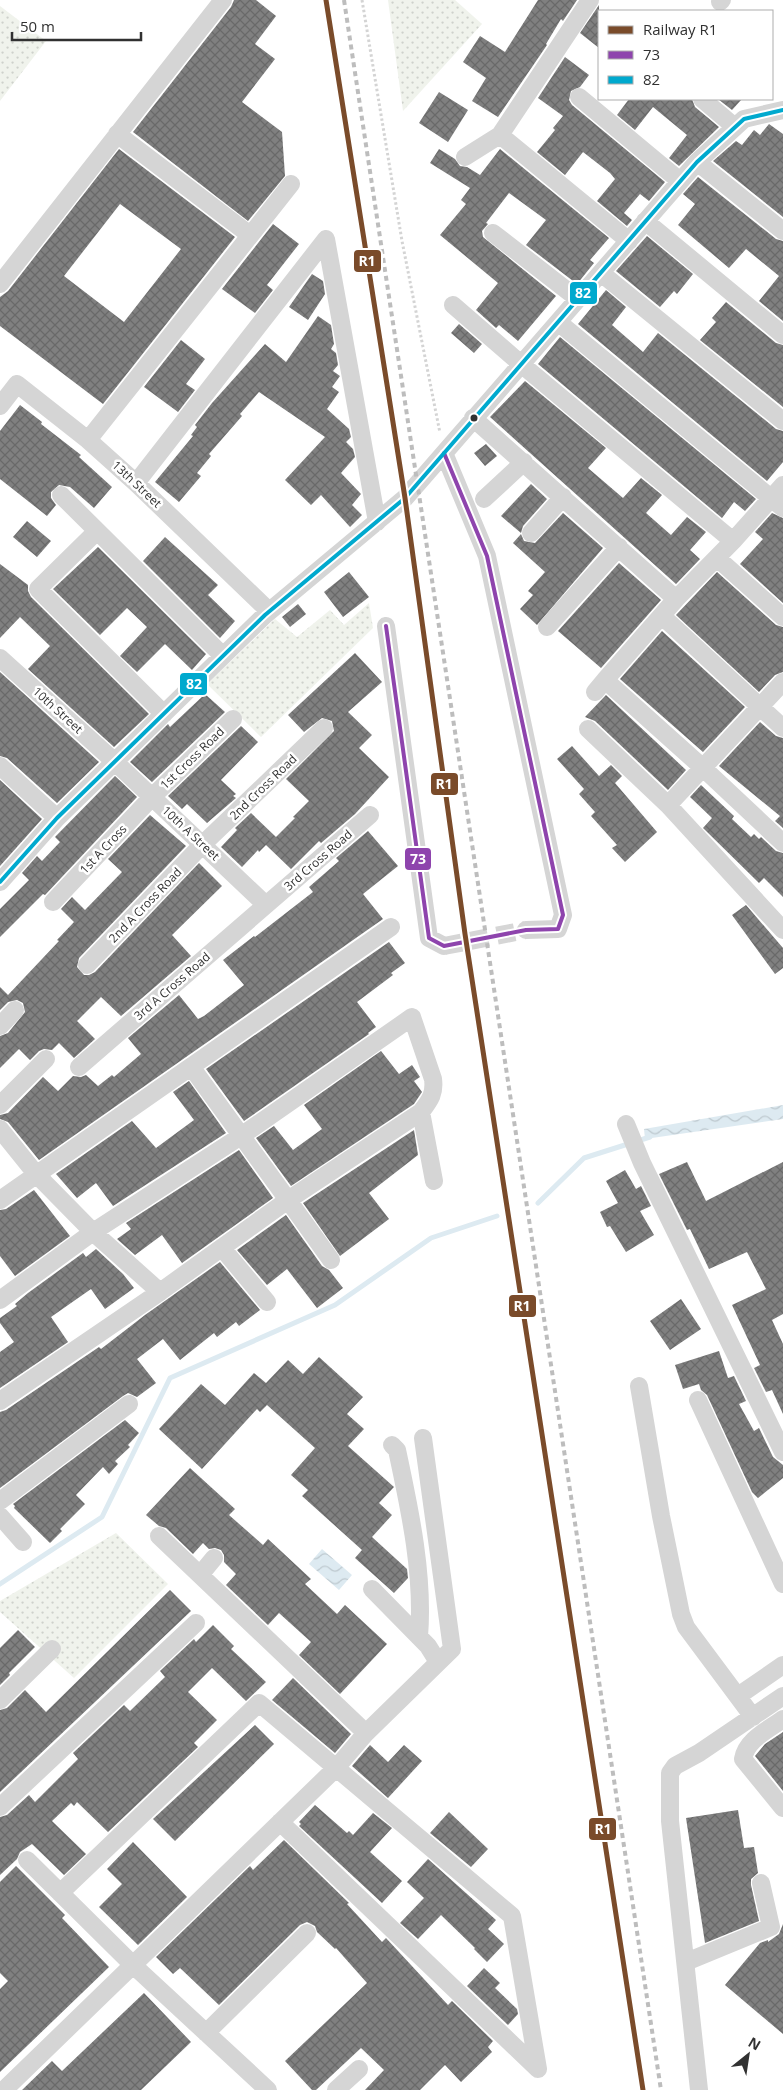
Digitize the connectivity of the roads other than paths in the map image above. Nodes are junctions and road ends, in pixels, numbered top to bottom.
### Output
1 (223, 0) edge
2 (590, 0) edge
3 (579, 97) dead end
4 (703, 100) edge
5 (783, 110) edge
6 (735, 127) junction
7 (117, 134) junction
8 (500, 135) junction
9 (465, 157) dead end
10 (697, 162) junction
11 (680, 181) junction
12 (291, 184) dead end
13 (644, 221) junction
14 (783, 231) edge
15 (493, 234) dead end
16 (250, 235) junction
17 (629, 240) junction
18 (601, 273) junction
19 (0, 284) edge
20 (578, 299) junction
21 (453, 305) dead end
22 (558, 322) junction
23 (783, 335) edge
24 (520, 364) junction
25 (0, 406) edge
26 (473, 418) junction
27 (783, 421) edge
28 (88, 440) junction
29 (444, 453) junction
30 (524, 462) junction
31 (136, 483) junction
32 (783, 485) edge
33 (61, 495) dead end
34 (564, 497) junction
35 (484, 499) dead end
36 (777, 504) edge
37 (377, 522) junction
38 (97, 531) junction
39 (531, 533) dead end
40 (733, 542) junction
41 (619, 547) junction
42 (717, 558) junction
43 (676, 599) junction
44 (269, 611) junction
45 (662, 616) junction
46 (783, 617) edge
47 (386, 626) dead end
48 (547, 626) dead end
49 (223, 656) junction
50 (0, 658) edge
51 (783, 682) edge
52 (759, 706) junction
53 (164, 714) junction
54 (233, 719) dead end
55 (324, 728) dead end
56 (783, 728) edge
57 (588, 729) dead end
58 (115, 762) junction
59 (0, 766) edge
60 (702, 767) junction
61 (152, 797) junction
62 (668, 804) junction
63 (370, 815) dead end
64 (57, 818) junction
65 (783, 843) edge
66 (202, 845) junction
67 (0, 882) edge
68 (53, 902) dead end
69 (266, 904) junction
70 (392, 927) dead end
71 (526, 930) tunnel mouth
72 (783, 930) edge
73 (444, 946) dead end
74 (87, 965) dead end
75 (15, 1010) dead end
76 (0, 1026) edge
77 (46, 1059) dead end
78 (79, 1067) dead end
79 (192, 1068) junction
80 (0, 1105) edge
81 (421, 1112) junction
82 (626, 1124) dead end
83 (0, 1129) edge
84 (241, 1136) junction
85 (36, 1174) junction
86 (434, 1181) dead end
87 (0, 1200) edge
88 (288, 1200) junction
89 (93, 1232) junction
90 (222, 1248) junction
91 (331, 1260) dead end
92 (160, 1292) junction
93 (0, 1300) edge
94 (267, 1302) dead end
95 (639, 1386) dead end
96 (698, 1400) dead end
97 (0, 1401) edge
98 (129, 1404) dead end
99 (423, 1438) dead end
100 (392, 1445) dead end
101 (783, 1452) edge
102 (0, 1501) edge
103 (0, 1516) edge
104 (160, 1536) dead end
105 (23, 1542) dead end
106 (214, 1558) dead end
107 (200, 1574) junction
108 (783, 1584) edge
109 (372, 1589) dead end
110 (196, 1623) dead end
111 (419, 1637) junction
112 (52, 1649) dead end
113 (438, 1662) junction
114 (783, 1665) edge
115 (738, 1696) junction
116 (0, 1700) edge
117 (776, 1701) edge
118 (749, 1719) junction
119 (781, 1721) edge
120 (366, 1733) junction
121 (755, 1740) junction
122 (336, 1768) junction
123 (0, 1807) edge
124 (783, 1808) edge
125 (280, 1822) junction
126 (27, 1860) dead end
127 (761, 1883) dead end
128 (60, 1893) junction
129 (307, 1933) dead end
130 (686, 1962) junction
131 (133, 1965) junction
132 (206, 2032) junction
133 (360, 2069) dead end
134 (4, 2090) edge
135 (268, 2090) edge
136 (336, 2090) edge
137 (699, 2090) edge

1 - 7 street
2 - 8 street
3 - 11 street
4 - 6 street
5 - 6 street
6 - 10 street
7 - 16 street
7 - 19 street
8 - 9 street
8 - 17 street
10 - 11 street
10 - 14 street
11 - 13 street
12 - 16 street
13 - 17 street
13 - 23 street
15 - 20 street
16 - 28 street
17 - 18 street
18 - 20 street
18 - 27 street
20 - 22 street
21 - 24 street
22 - 24 street
22 - 36 street
24 - 26 street
24 - 40 street
25 - 28 street, 13th Street
26 - 29 street
26 - 30 street
28 - 31 street, 13th Street
29 - 37 street
29 - 71 street
30 - 34 street
30 - 35 street
31 - 37 street
31 - 44 street, 13th Street
32 - 36 street
33 - 38 street
34 - 39 street
34 - 41 street
36 - 40 street
37 - 44 street
38 - 49 street
38 - 53 street
40 - 42 street
41 - 43 street
41 - 48 street
42 - 43 street
42 - 46 street
43 - 45 street
44 - 49 street
45 - 52 street
45 - 60 street
47 - 73 street
49 - 53 street
50 - 58 street, 10th Street
51 - 52 street
52 - 56 street
52 - 60 street
53 - 58 street
54 - 61 street, 1st Cross Road
55 - 66 street, 2nd Cross Road
57 - 62 street
58 - 61 street, 10th A Street
58 - 64 street
59 - 64 street
60 - 62 street
60 - 65 street
61 - 66 street, 10th A Street
61 - 68 street, 1st A Cross
62 - 72 street
63 - 69 street, 3rd Cross Road
64 - 67 street
66 - 69 street, 10th A Street
66 - 74 street, 2nd A Cross Road
69 - 78 street, 3rd A Cross Road
70 - 79 street
75 - 76 street
77 - 80 street
79 - 84 street
79 - 85 street
81 - 84 street
81 - 86 street
81 - 88 street
82 - 101 street
83 - 85 street
84 - 88 street
84 - 89 street
85 - 87 street
85 - 89 street
88 - 90 street
88 - 91 street
89 - 92 street
89 - 93 street
90 - 92 street
90 - 94 street
92 - 97 street
95 - 115 street
96 - 108 street
98 - 102 street
99 - 113 street
100 - 111 street
103 - 105 street
104 - 107 street
106 - 107 street
107 - 120 street
109 - 111 street
110 - 123 street
111 - 113 street
112 - 116 street
113 - 120 street
114 - 115 street
115 - 118 street
117 - 118 street
117 - 119 street
118 - 121 street
118 - 130 street
119 - 121 street
120 - 122 street
121 - 124 street
122 - 125 street
122 - 125 street
122 - 128 street
125 - 131 street
126 - 128 street
127 - 130 street
128 - 131 street
129 - 132 street
130 - 137 street
131 - 132 street
131 - 134 street
132 - 135 street
133 - 136 street

